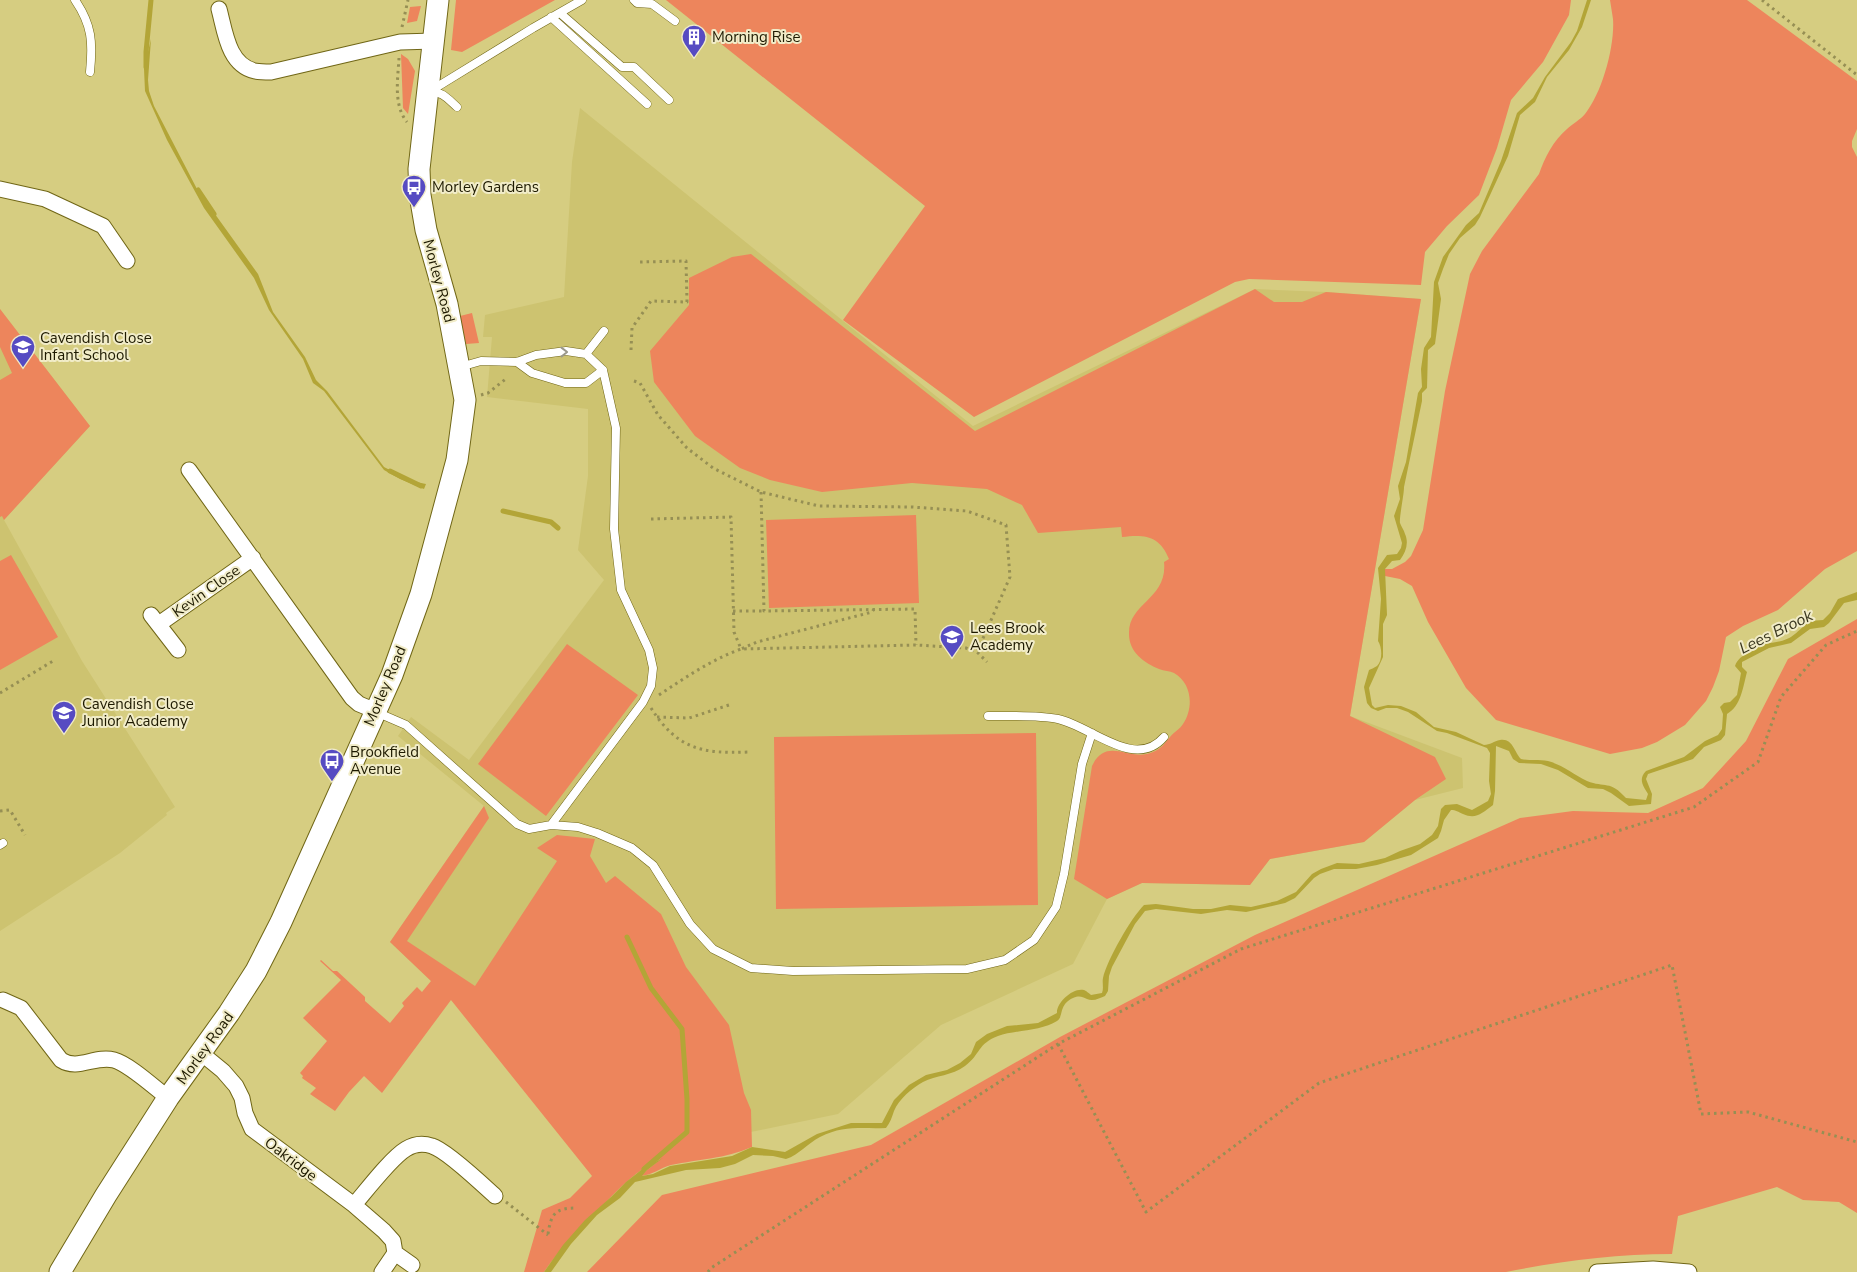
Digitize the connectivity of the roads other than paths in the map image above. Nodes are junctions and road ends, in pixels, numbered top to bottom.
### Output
1 (75, 0) edge
2 (438, 0) edge
3 (582, 0) edge
4 (634, 0) edge
5 (219, 9) dead end
6 (560, 13) junction
7 (551, 17) junction
8 (675, 21) dead end
9 (434, 42) junction
10 (90, 72) dead end
11 (428, 92) junction
12 (669, 100) dead end
13 (647, 104) dead end
14 (457, 107) dead end
15 (0, 189) edge
16 (127, 260) dead end
17 (604, 331) dead end
18 (586, 354) junction
19 (517, 362) junction
20 (460, 367) junction
21 (603, 370) junction
22 (189, 470) dead end
23 (253, 558) junction
24 (178, 650) dead end
25 (376, 711) junction
26 (988, 716) dead end
27 (1092, 733) junction
28 (1164, 737) dead end
29 (551, 825) junction
30 (3, 1000) dead end
31 (201, 1053) junction
32 (168, 1098) junction
33 (495, 1196) road end
34 (354, 1205) junction
35 (395, 1253) junction
36 (412, 1265) dead end
37 (60, 1272) edge
38 (382, 1272) edge
39 (1598, 1272) edge
40 (1689, 1272) edge

1 - 10 lane
2 - 9 street, Morley Road
3 - 6 lane
4 - 8 lane
5 - 9 street
6 - 7 lane
6 - 12 lane
7 - 11 lane
7 - 13 lane
9 - 11 street, Morley Road
11 - 14 lane
11 - 20 street, Morley Road
15 - 16 street
17 - 18 lane
19 -> 18 lane
18 - 21 lane
19 - 20 lane
19 - 21 lane
20 - 25 street, Morley Road
21 - 29 lane
22 - 23 street
23 - 24 street, Kevin Close
23 - 25 street
25 - 29 lane
25 - 31 street, Morley Road
26 - 27 lane
27 - 28 lane
27 - 29 lane
30 - 32 street
31 - 32 street, Morley Road
31 - 34 street, Oakridge
32 - 37 street, Morley Road
33 - 34 street
34 - 35 street, Oakridge
35 - 36 street, Oakridge
35 - 38 street
39 - 40 street

